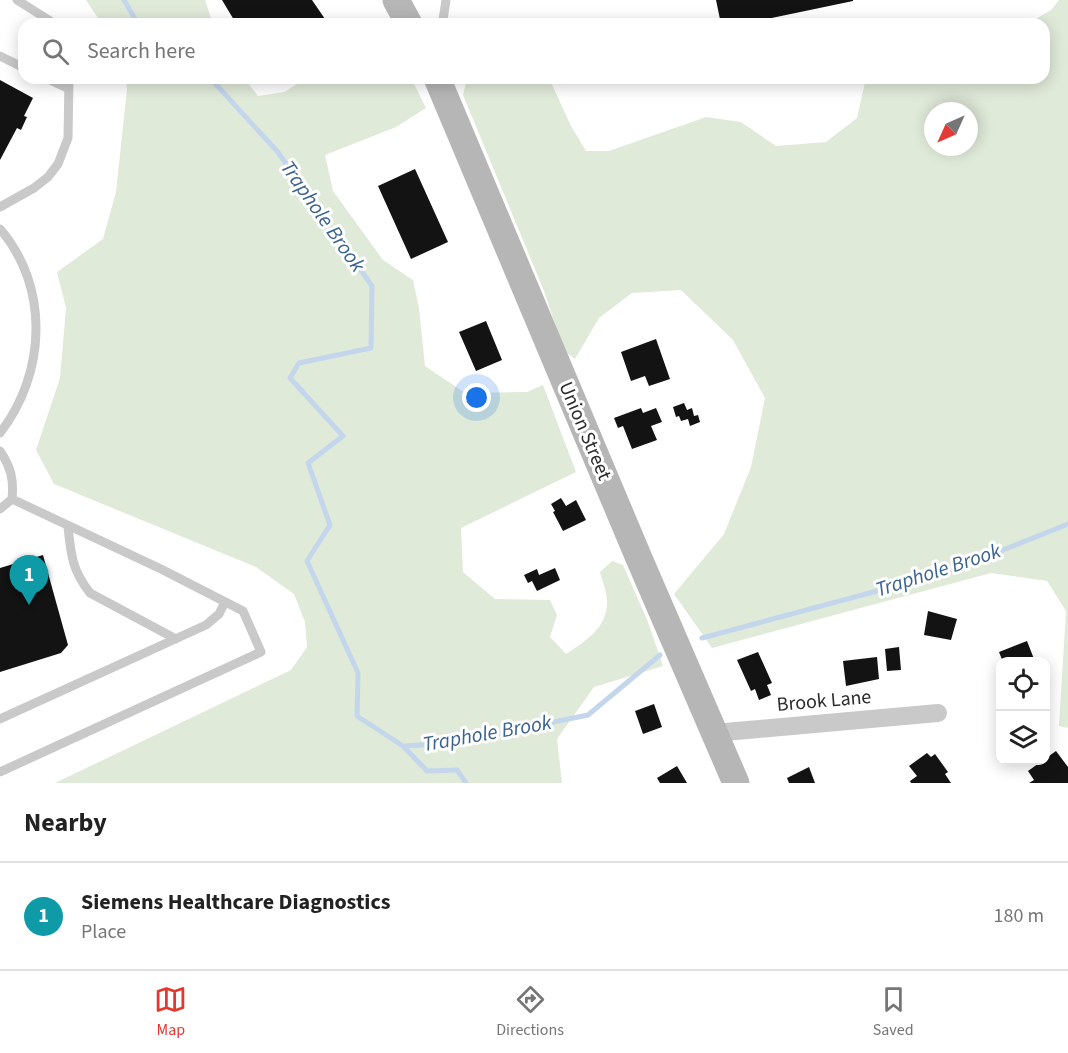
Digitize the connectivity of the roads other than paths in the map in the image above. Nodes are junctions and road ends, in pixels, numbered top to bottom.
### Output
1 (17, 0) edge
2 (396, 0) edge
3 (446, 0) edge
4 (46, 18) edge
5 (406, 18) edge
6 (443, 18) edge
7 (0, 56) edge
8 (18, 65) edge
9 (59, 84) edge
10 (68, 84) edge
11 (440, 84) edge
12 (68, 88) junction
13 (0, 207) edge
14 (0, 229) edge
15 (0, 433) edge
16 (0, 451) edge
17 (12, 499) junction
18 (0, 509) edge
19 (68, 527) junction
20 (225, 602) junction
21 (176, 639) junction
22 (938, 713) dead end
23 (0, 719) edge
24 (714, 732) junction
25 (0, 772) edge
26 (736, 783) edge

1 - 4 lane
2 - 5 main road
3 - 6 lane
7 - 8 lane
9 - 12 lane
10 - 12 lane
11 - 24 main road, Union Street
12 - 13 lane
14 - 15 lane
16 - 17 lane
17 - 18 lane
17 - 19 lane
19 - 20 lane
19 - 21 lane
20 - 21 lane
20 - 25 lane
21 - 23 lane
22 - 24 street, Brook Lane
24 - 26 main road, Union Street

